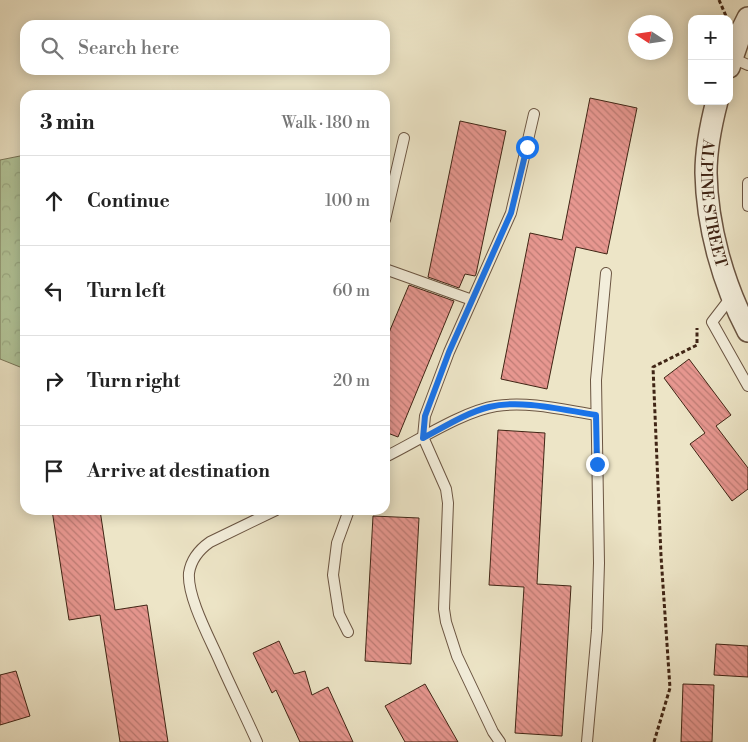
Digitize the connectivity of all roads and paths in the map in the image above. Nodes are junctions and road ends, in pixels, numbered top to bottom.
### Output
1 (719, 0) edge
2 (725, 15) edge
3 (748, 18) edge
4 (736, 63) edge
5 (716, 105) edge
6 (534, 114) dead end
7 (404, 138) dead end
8 (748, 183) edge
9 (390, 198) edge
10 (748, 206) edge
11 (390, 271) edge
12 (606, 273) dead end
13 (732, 296) junction
14 (472, 300) junction
15 (697, 319) dead end
16 (748, 331) edge
17 (748, 386) edge
18 (596, 415) junction
19 (423, 438) junction
20 (390, 454) edge
21 (266, 515) edge
22 (347, 515) edge
23 (348, 632) dead end
24 (257, 742) edge
25 (500, 742) edge
26 (587, 742) edge
27 (654, 742) edge

1 - 2 path
3 - 4 street
5 - 13 street, ALPINE STREET
6 - 14 lane
7 - 9 lane
8 - 10 lane
11 - 14 lane
12 - 18 lane
13 - 16 street, ALPINE STREET
13 - 17 lane
14 - 19 lane
15 - 27 path
18 - 19 lane
18 - 26 lane
19 - 20 lane
19 - 25 lane
21 - 24 lane
22 - 23 lane

